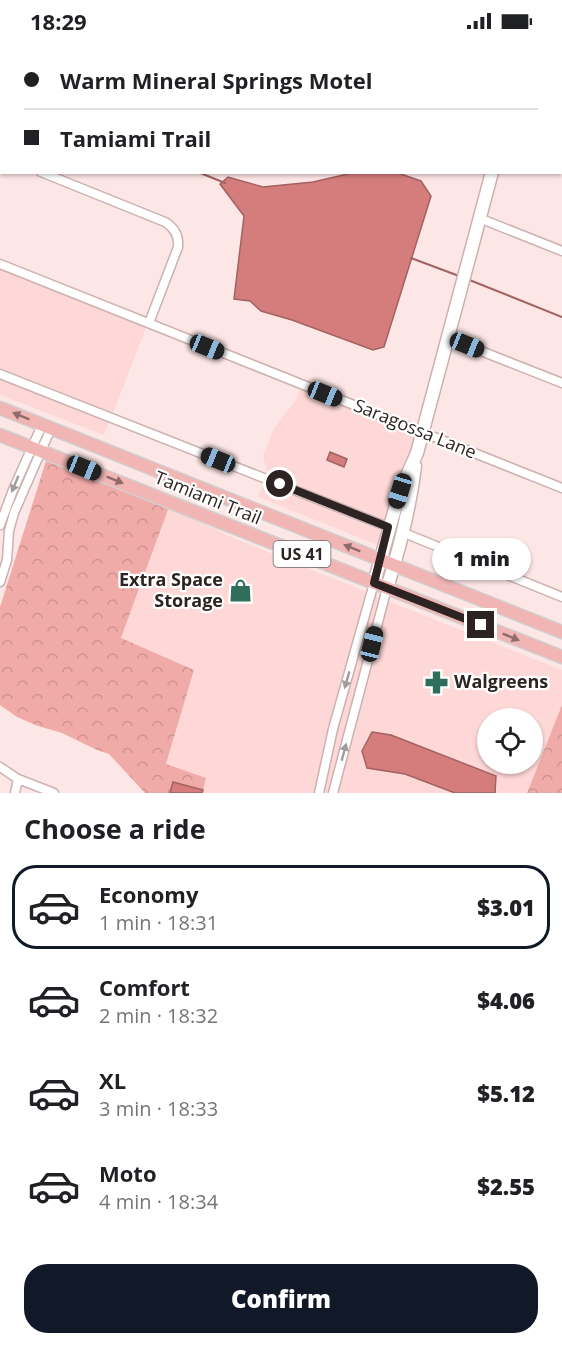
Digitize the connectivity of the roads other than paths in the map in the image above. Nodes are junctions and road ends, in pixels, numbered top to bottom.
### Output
1 (46, 174) edge
2 (491, 174) edge
3 (479, 218) junction
4 (562, 250) edge
5 (0, 264) edge
6 (149, 323) junction
7 (448, 338) junction
8 (0, 374) edge
9 (562, 383) edge
10 (0, 408) edge
11 (46, 427) junction
12 (422, 433) junction
13 (0, 435) edge
14 (36, 449) junction
15 (417, 453) junction
16 (562, 488) edge
17 (0, 524) edge
18 (11, 525) junction
19 (388, 527) junction
20 (404, 533) junction
21 (381, 560) junction
22 (394, 565) junction
23 (0, 582) edge
24 (374, 583) junction
25 (387, 588) junction
26 (562, 597) edge
27 (562, 632) edge
28 (562, 657) edge
29 (0, 767) edge
30 (18, 779) junction
31 (15, 793) edge
32 (54, 793) edge
33 (319, 793) edge
34 (333, 793) edge

1 - 6 street
2 - 3 street
3 - 4 street
3 - 7 street
5 - 6 street, Saragossa Lane
6 - 12 street, Saragossa Lane
7 - 9 street
7 - 12 street
8 - 19 street
11 -> 10 main road, US 41
11 - 14 street
21 -> 11 main road, Tamiami Trail / US 41
12 - 15 street
12 - 16 street, Saragossa Lane
13 - 14 main road, US 41
14 -> 17 street
14 - 18 street
14 -> 24 main road, Tamiami Trail / US 41
15 - 19 street
15 - 20 street
17 - 18 street
18 - 23 street
19 - 21 street
20 - 22 street
20 - 26 street
21 - 22 main road, Tamiami Trail / US 41
21 - 24 street
22 - 25 street
22 - 27 main road, Tamiami Trail / US 41
24 - 25 main road, Tamiami Trail / US 41
24 -> 33 street
25 -> 28 main road, Tamiami Trail / US 41
34 -> 25 street
29 - 30 street
30 - 31 street
30 - 32 street

